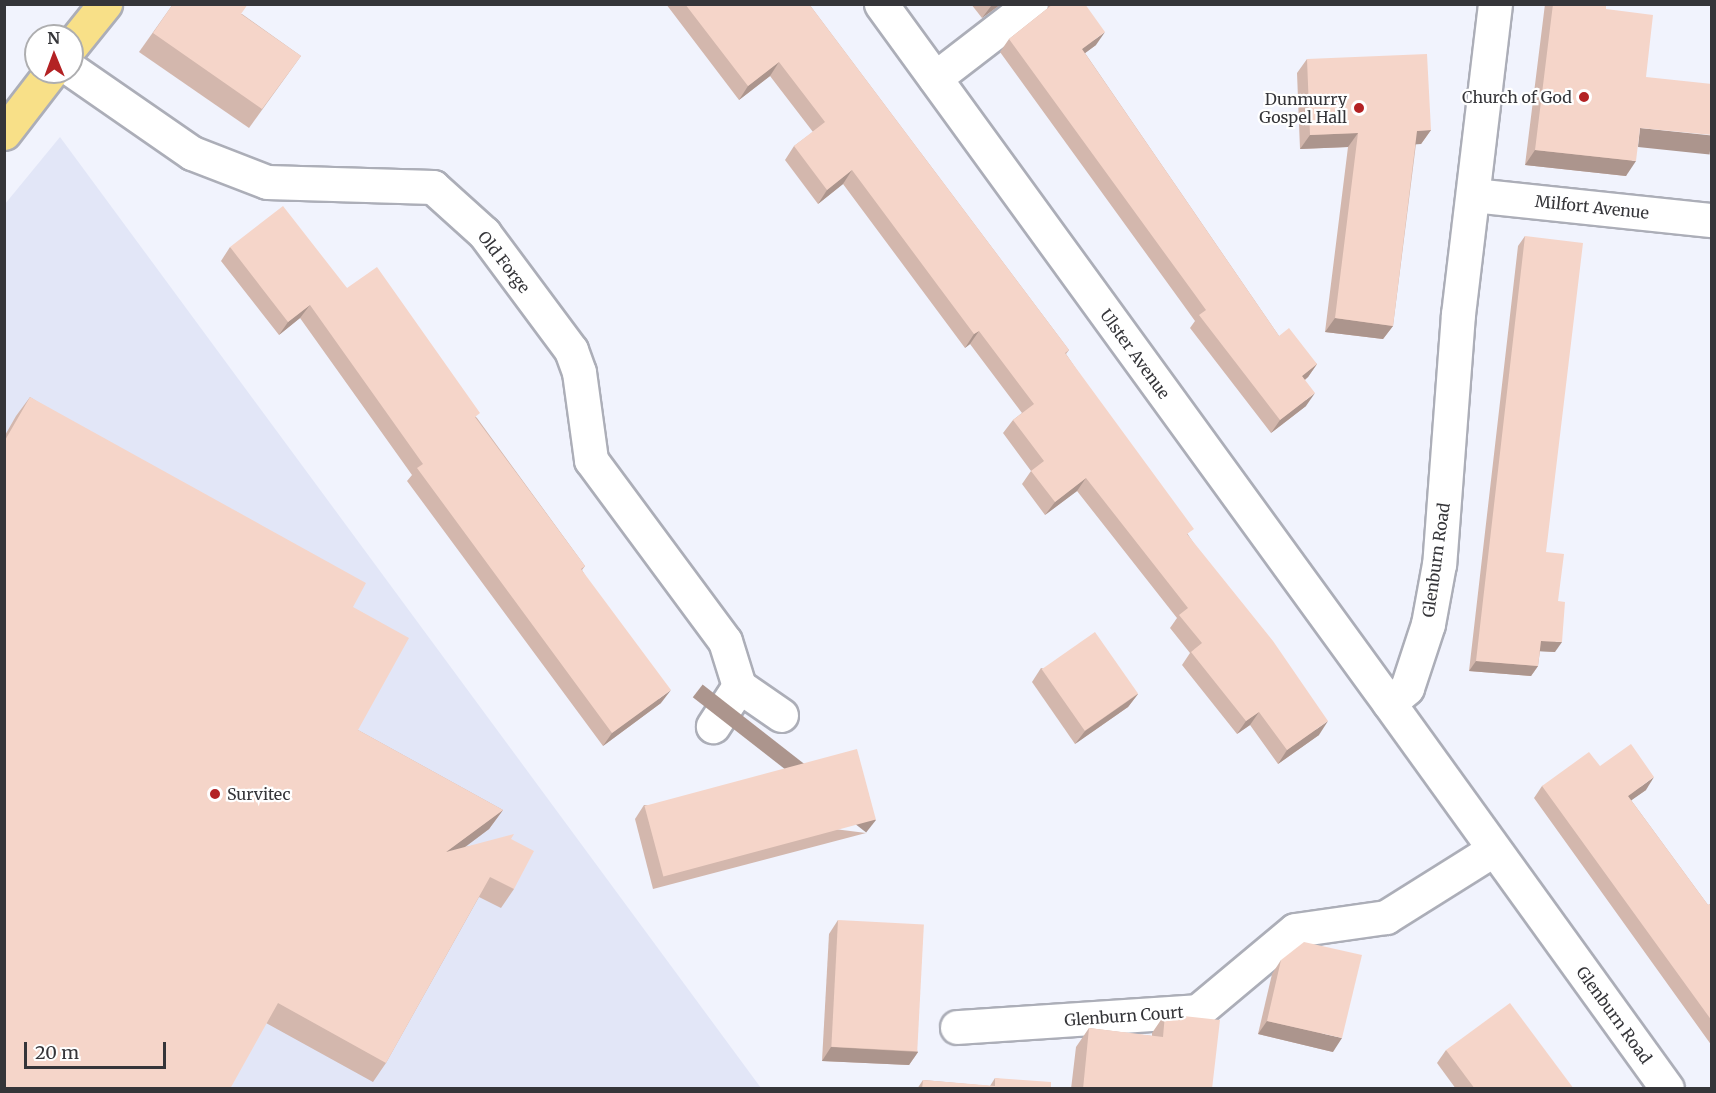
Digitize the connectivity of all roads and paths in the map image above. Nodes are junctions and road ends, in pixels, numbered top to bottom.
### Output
1 (105, 4) edge
2 (881, 4) edge
3 (1031, 4) edge
4 (1495, 4) edge
5 (84, 30) edge
6 (84, 78) edge
7 (935, 78) junction
8 (42, 84) edge
9 (4, 133) edge
10 (1473, 195) junction
11 (1712, 220) edge
12 (739, 686) junction
13 (1389, 703) junction
14 (782, 715) dead end
15 (713, 726) dead end
16 (1493, 850) junction
17 (957, 1027) dead end
18 (1667, 1089) edge

1 - 5 main road
2 - 7 street, Ulster Avenue
3 - 7 street
4 - 10 street, Glenburn Road
6 - 12 street, Old Forge
7 - 13 street, Ulster Avenue
8 - 9 main road
10 - 11 street, Milfort Avenue
10 - 13 street, Glenburn Road
12 - 14 street
12 - 15 street
13 - 16 street, Glenburn Road
16 - 17 street, Glenburn Court
16 - 18 street, Glenburn Road

